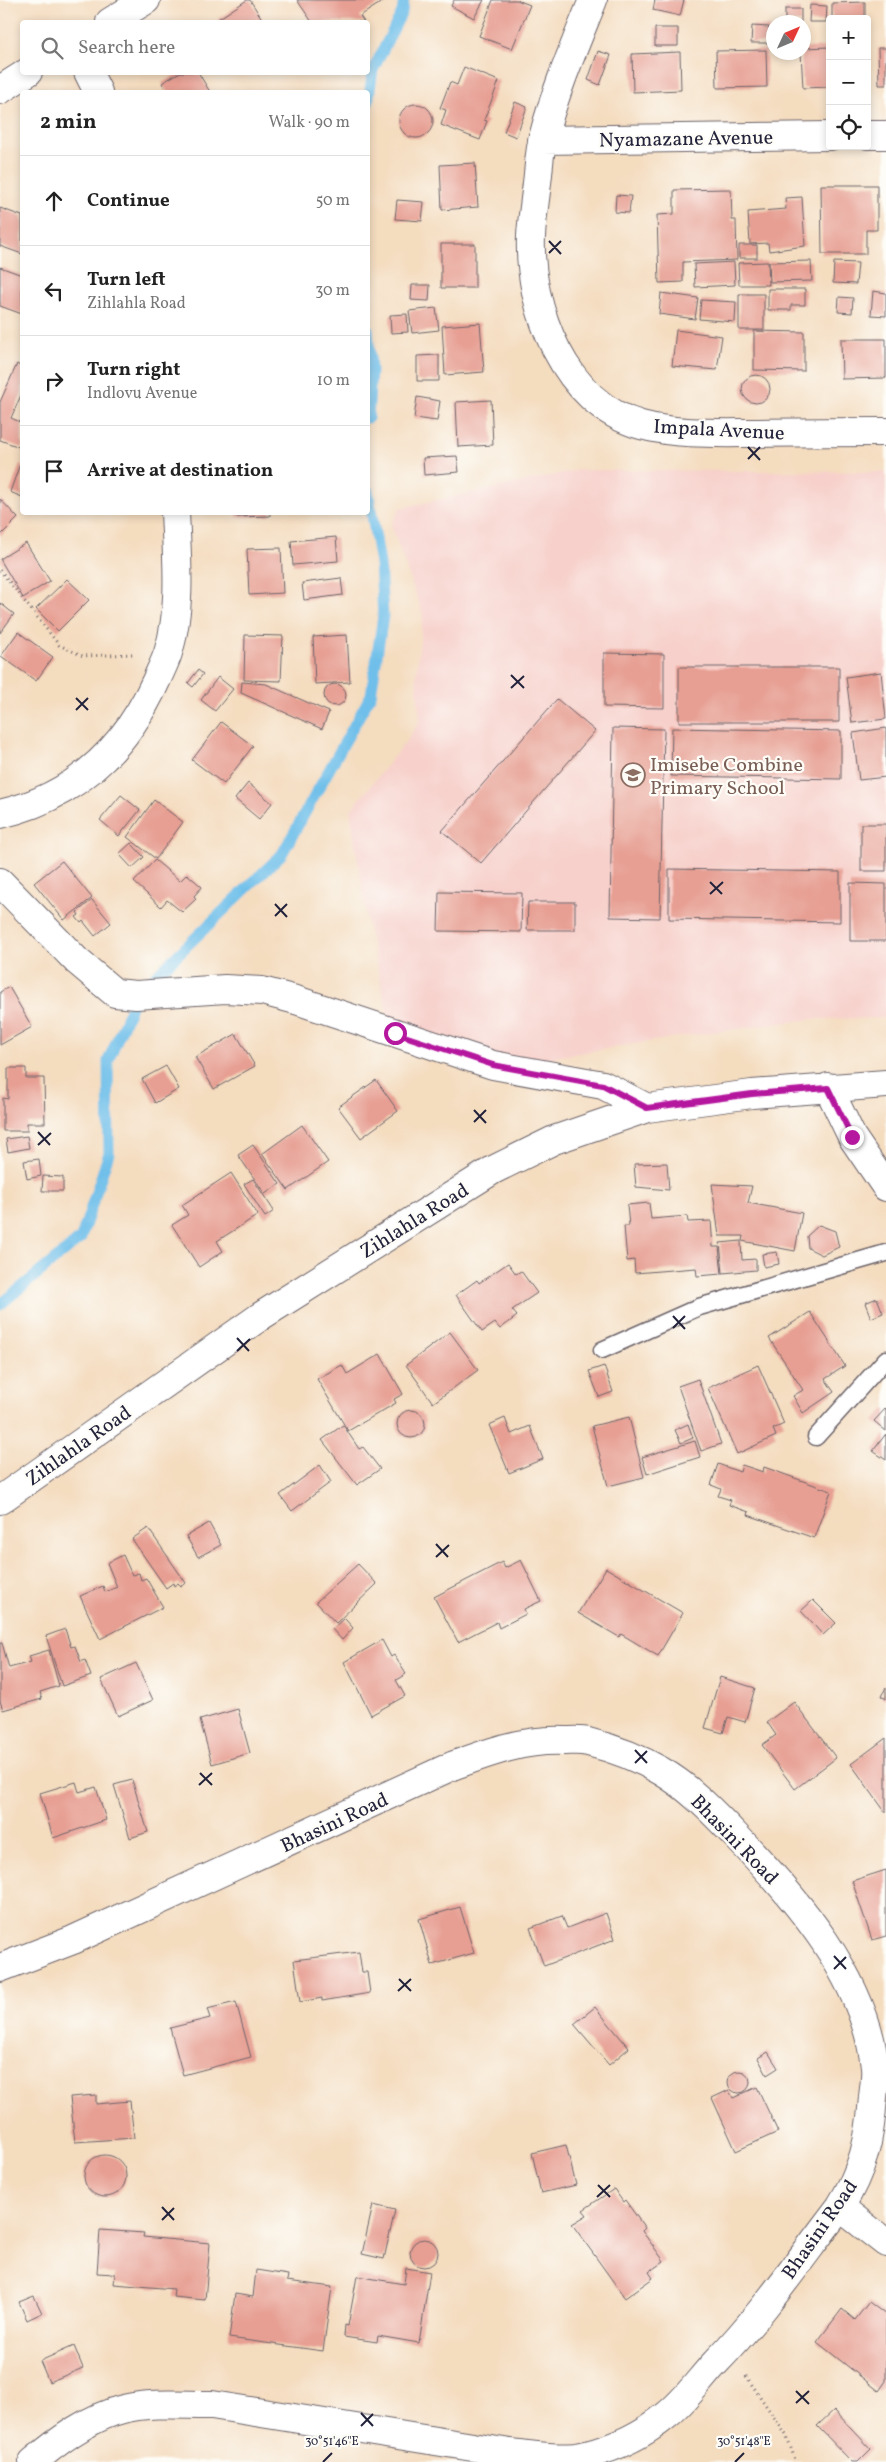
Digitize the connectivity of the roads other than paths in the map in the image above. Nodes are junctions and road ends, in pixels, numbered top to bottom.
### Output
1 (146, 0) edge
2 (593, 0) edge
3 (113, 20) edge
4 (23, 75) edge
5 (90, 75) edge
6 (0, 90) edge
7 (97, 90) edge
8 (871, 135) edge
9 (886, 135) edge
10 (826, 136) edge
11 (542, 140) junction
12 (886, 432) edge
13 (175, 515) edge
14 (0, 814) edge
15 (0, 882) edge
16 (886, 1084) edge
17 (828, 1088) junction
18 (647, 1108) junction
19 (886, 1187) edge
20 (886, 1253) edge
21 (602, 1350) dead end
22 (886, 1359) edge
23 (816, 1437) dead end
24 (0, 1500) edge
25 (0, 1968) edge
26 (840, 2207) junction
27 (886, 2243) edge
28 (34, 2462) edge

1 - 3 street
2 - 11 street, Impala Avenue
4 - 6 street
5 - 7 street
8 - 9 street
10 - 11 street, Nyamazane Avenue
11 - 12 street, Impala Avenue
13 - 14 street
15 - 18 street
16 - 17 street, Zihlahla Road
17 - 18 street, Zihlahla Road
17 - 19 street
18 - 24 street, Zihlahla Road
20 - 21 lane
22 - 23 lane
25 - 26 street, Bhasini Road
26 - 27 street
26 - 28 street, Bhasini Road

